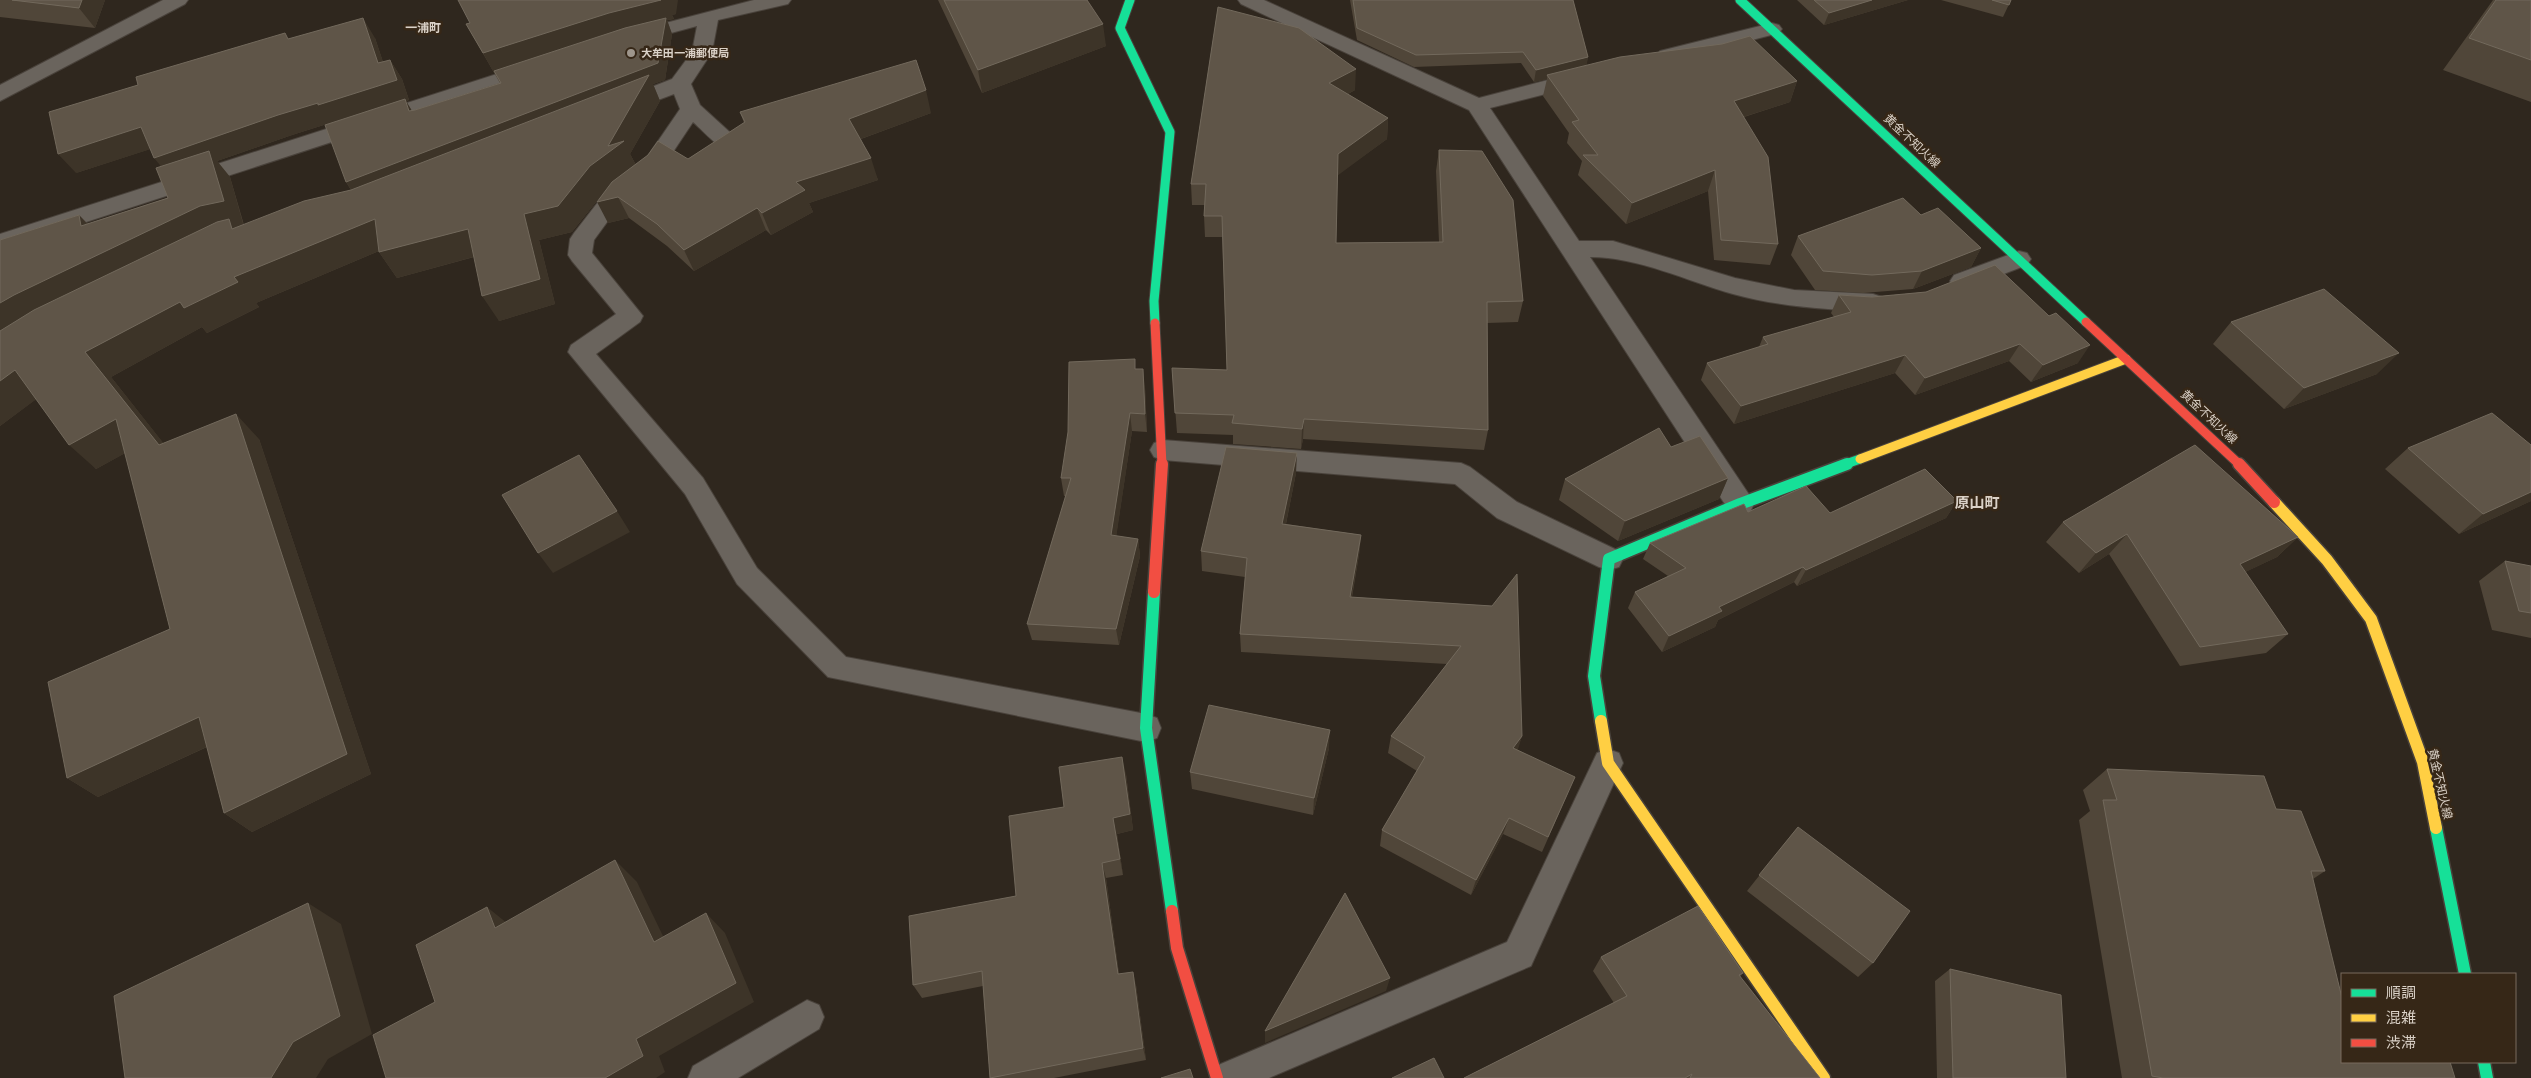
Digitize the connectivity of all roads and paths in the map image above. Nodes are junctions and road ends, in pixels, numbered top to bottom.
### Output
1 (178, 0) edge
2 (781, 0) edge
3 (1130, 0) edge
4 (1248, 0) edge
5 (1740, 0) edge
6 (709, 16) junction
7 (1772, 29) junction
8 (616, 42) edge
9 (1648, 61) edge
10 (549, 64) edge
11 (1600, 73) edge
12 (680, 84) junction
13 (0, 94) edge
14 (1477, 105) junction
15 (691, 109) junction
16 (598, 116) edge
17 (734, 146) edge
18 (0, 242) edge
19 (1571, 249) junction
20 (2019, 259) junction
21 (1942, 289) edge
22 (1898, 301) edge
23 (2126, 359) junction
24 (1163, 450) junction
25 (1740, 504) junction
26 (1609, 559) junction
27 (1146, 728) junction
28 (1608, 763) junction
29 (2465, 973) edge
30 (808, 1017) dead end
31 (2484, 1063) edge
32 (705, 1078) edge
33 (1217, 1078) edge
34 (1228, 1078) edge
35 (1824, 1078) edge
36 (2487, 1078) edge

1 - 13 street
2 - 6 street
3 - 24 street
4 - 14 street
5 - 7 street, 黄金不知火線
6 - 8 street
6 - 12 street
7 - 9 street
7 - 20 street, 黄金不知火線
10 - 18 street
11 - 14 street
12 - 15 street
12 - 16 street
14 - 19 street
15 - 17 street
15 - 27 street
19 - 22 street
19 - 25 street
20 - 21 street
20 - 23 street, 黄金不知火線
23 - 25 street
23 - 29 street, 黄金不知火線
24 - 26 street
24 - 27 street
25 - 26 street
26 - 28 street
27 - 33 street
28 - 34 street
28 - 35 street
30 - 32 street
31 - 36 street

